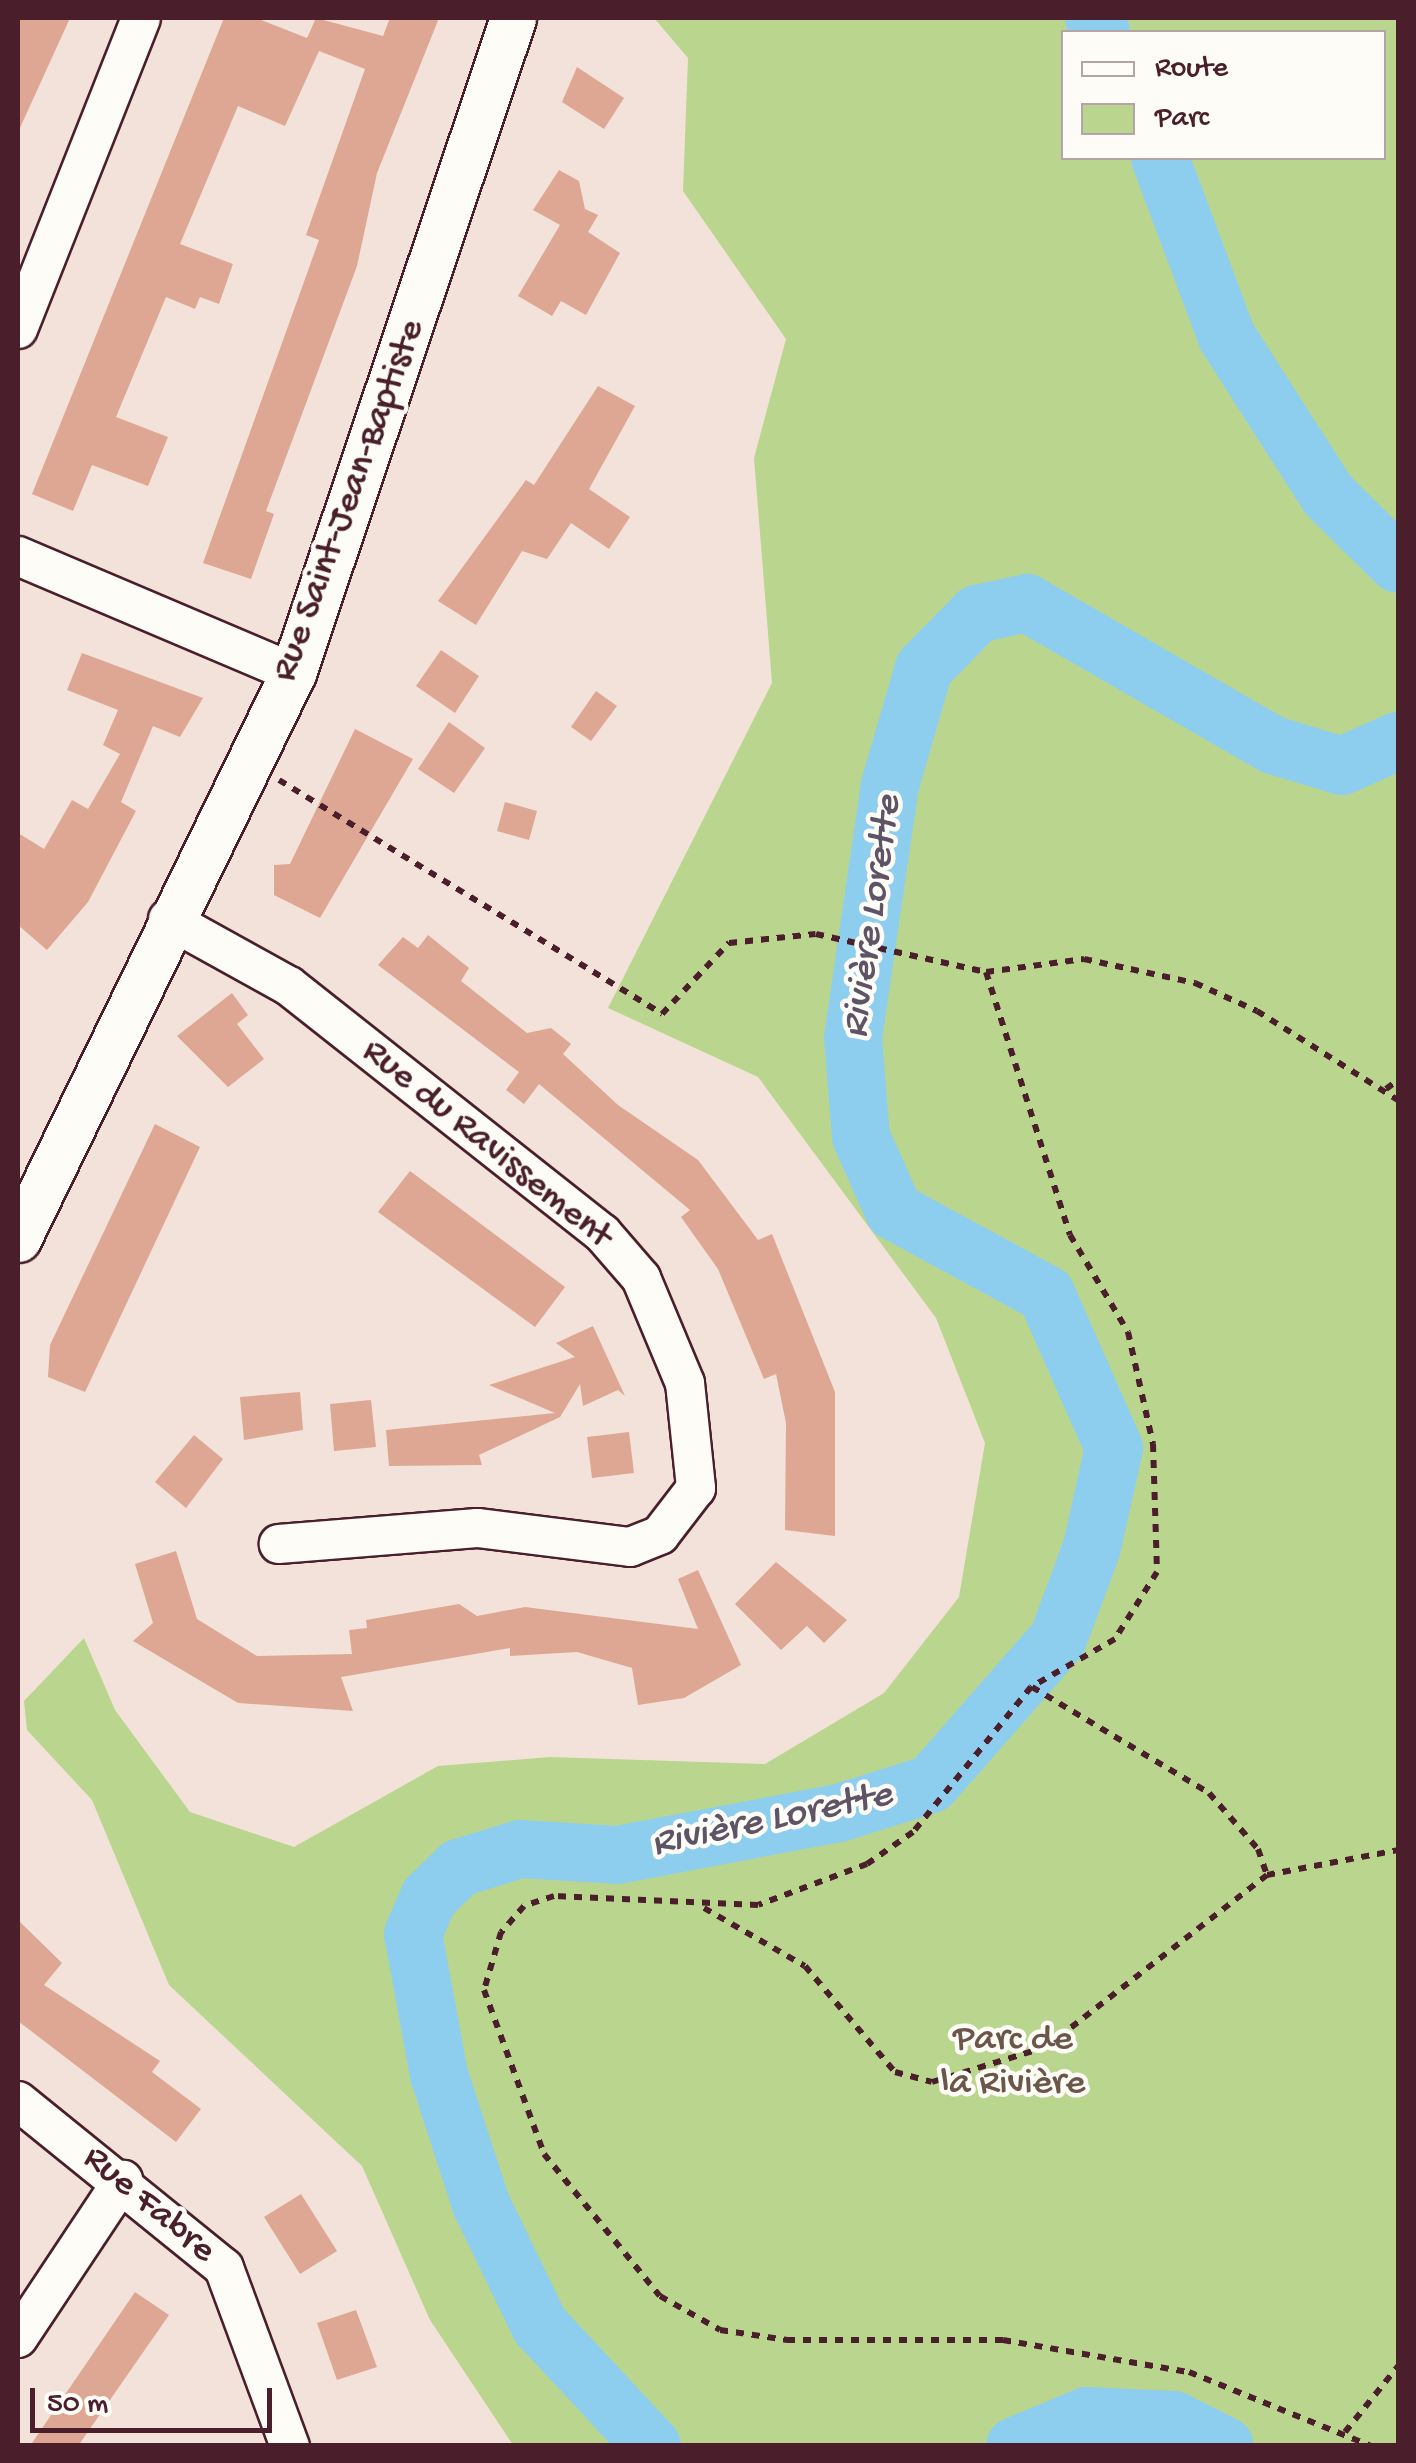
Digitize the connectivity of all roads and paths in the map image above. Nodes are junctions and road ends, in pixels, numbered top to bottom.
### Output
1 (142, 18) edge
2 (513, 18) edge
3 (18, 329) edge
4 (18, 556) edge
5 (294, 673) junction
6 (248, 760) junction
7 (168, 919) junction
8 (986, 972) junction
9 (1398, 1080) edge
10 (1386, 1089) junction
11 (1398, 1100) edge
12 (18, 1238) edge
13 (280, 1544) dead end
14 (1031, 1687) junction
15 (1398, 1850) edge
16 (1267, 1875) junction
17 (703, 1907) junction
18 (18, 2101) edge
19 (124, 2180) junction
20 (18, 2338) edge
21 (1398, 2366) edge
22 (1345, 2432) junction
23 (290, 2446) edge
24 (1371, 2446) edge

1 - 3 street
2 - 5 street, Rue Saint-Jean-Baptiste
4 - 5 street
5 - 6 street, Rue Saint-Jean-Baptiste
6 - 7 street, Rue Saint-Jean-Baptiste
6 - 8 path
7 - 12 street, Rue Saint-Jean-Baptiste
7 - 13 street, Rue du Ravissement
8 - 10 path
8 - 14 path
9 - 10 path
10 - 11 path
14 - 16 path
14 - 17 path
15 - 16 path
16 - 17 path
17 - 22 path
18 - 19 street, Rue Fabre
19 - 20 street
19 - 23 street, Rue Fabre
21 - 22 path
22 - 24 path

